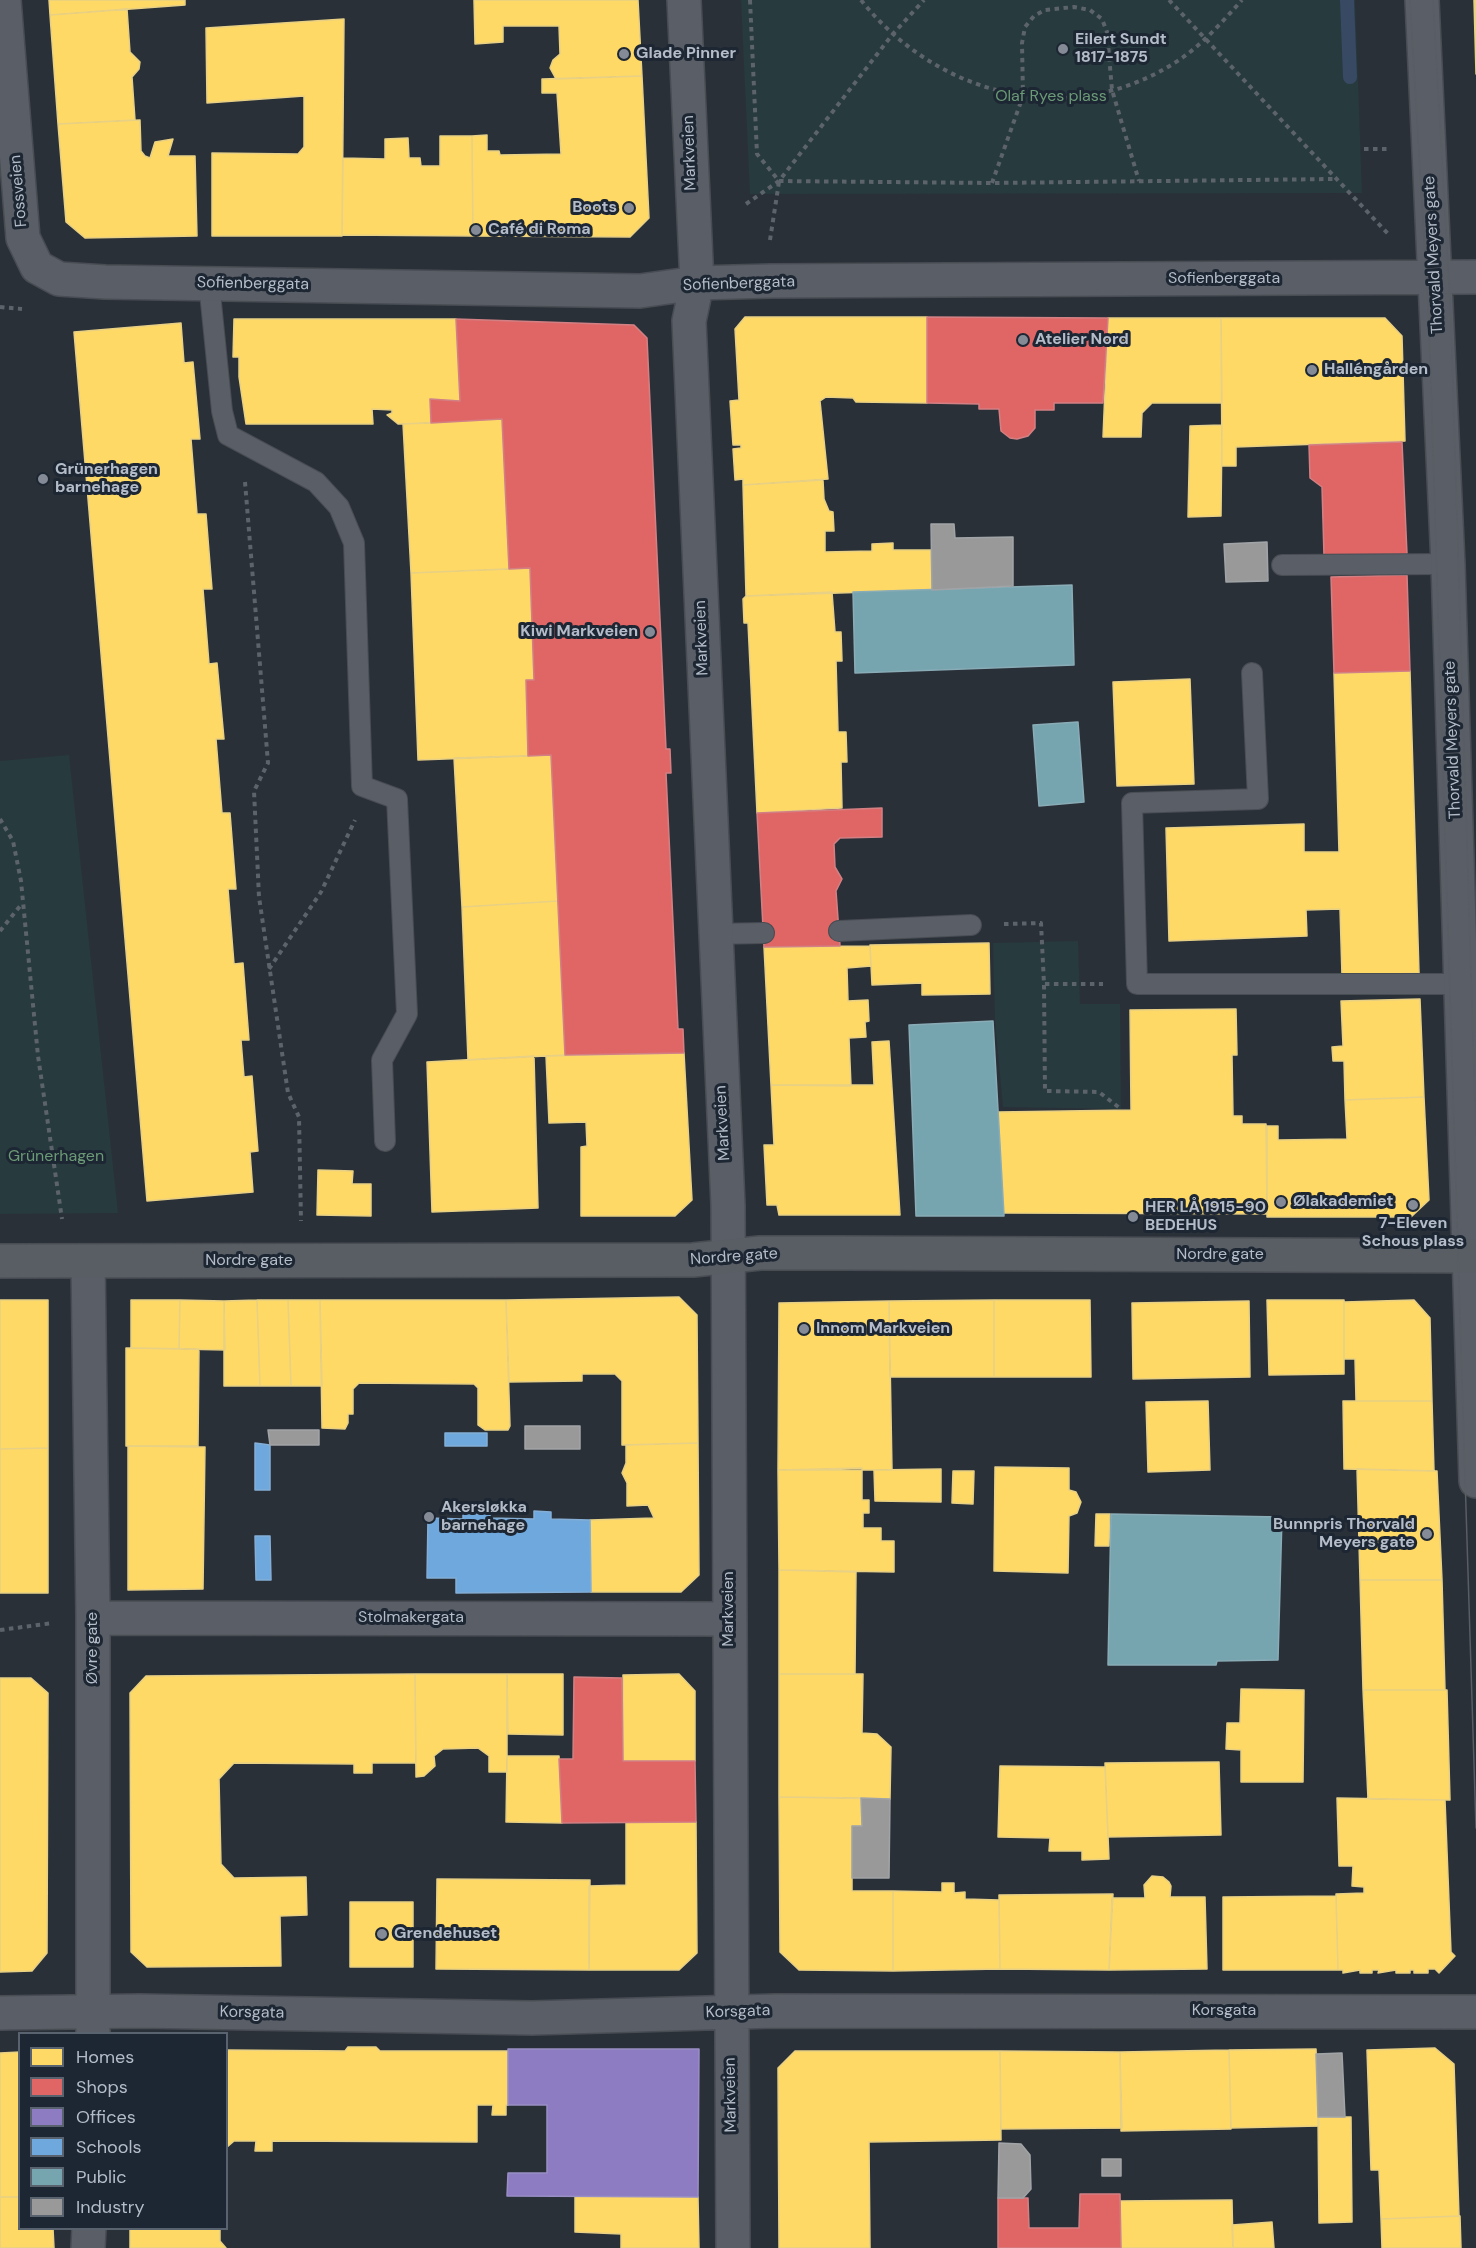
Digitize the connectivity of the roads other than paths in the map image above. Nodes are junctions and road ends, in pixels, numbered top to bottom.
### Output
1 (3, 0) edge
2 (684, 0) edge
3 (1422, 0) edge
4 (23, 238) joint
5 (1436, 277) junction
6 (1476, 277) edge
7 (697, 283) junction
8 (209, 284) junction
9 (1448, 564) junction
10 (1282, 565) dead end
11 (1252, 673) dead end
12 (971, 925) road end
13 (839, 931) dead end
14 (764, 933) dead end
15 (714, 934) junction
16 (1460, 984) junction
17 (385, 1141) dead end
18 (1472, 1256) edge
19 (727, 1258) junction
20 (0, 1261) edge
21 (88, 1262) junction
22 (1476, 1481) edge
23 (93, 1618) junction
24 (729, 1618) junction
25 (1476, 2012) edge
26 (0, 2013) edge
27 (730, 2013) junction
28 (94, 2022) edge
29 (89, 2230) edge
30 (88, 2248) edge
31 (733, 2248) edge

1 - 4 street, Fossveien
2 - 7 street, Markveien
3 - 5 street, Thorvald Meyers gate
4 - 8 street, Sofienberggata
5 - 6 street, Sofienberggata
5 - 7 street, Sofienberggata
5 - 9 street, Thorvald Meyers gate
7 - 8 street, Sofienberggata
7 - 15 street, Markveien
8 - 17 lane
9 - 10 lane
9 - 16 street, Thorvald Meyers gate
11 - 16 lane
12 - 13 lane
14 - 15 lane
15 - 19 street, Markveien
16 - 18 street, Thorvald Meyers gate
18 - 19 street, Nordre gate
18 - 22 street, Thorvald Meyers gate
19 - 21 street, Nordre gate
19 - 24 street, Markveien
20 - 21 street, Nordre gate
21 - 23 street, Øvre gate
23 - 24 street, Stolmakergata
23 - 28 street, Øvre gate
24 - 27 street, Markveien
25 - 27 street, Korsgata
26 - 28 street, Korsgata
27 - 28 street, Korsgata
27 - 31 street, Markveien
29 - 30 street

